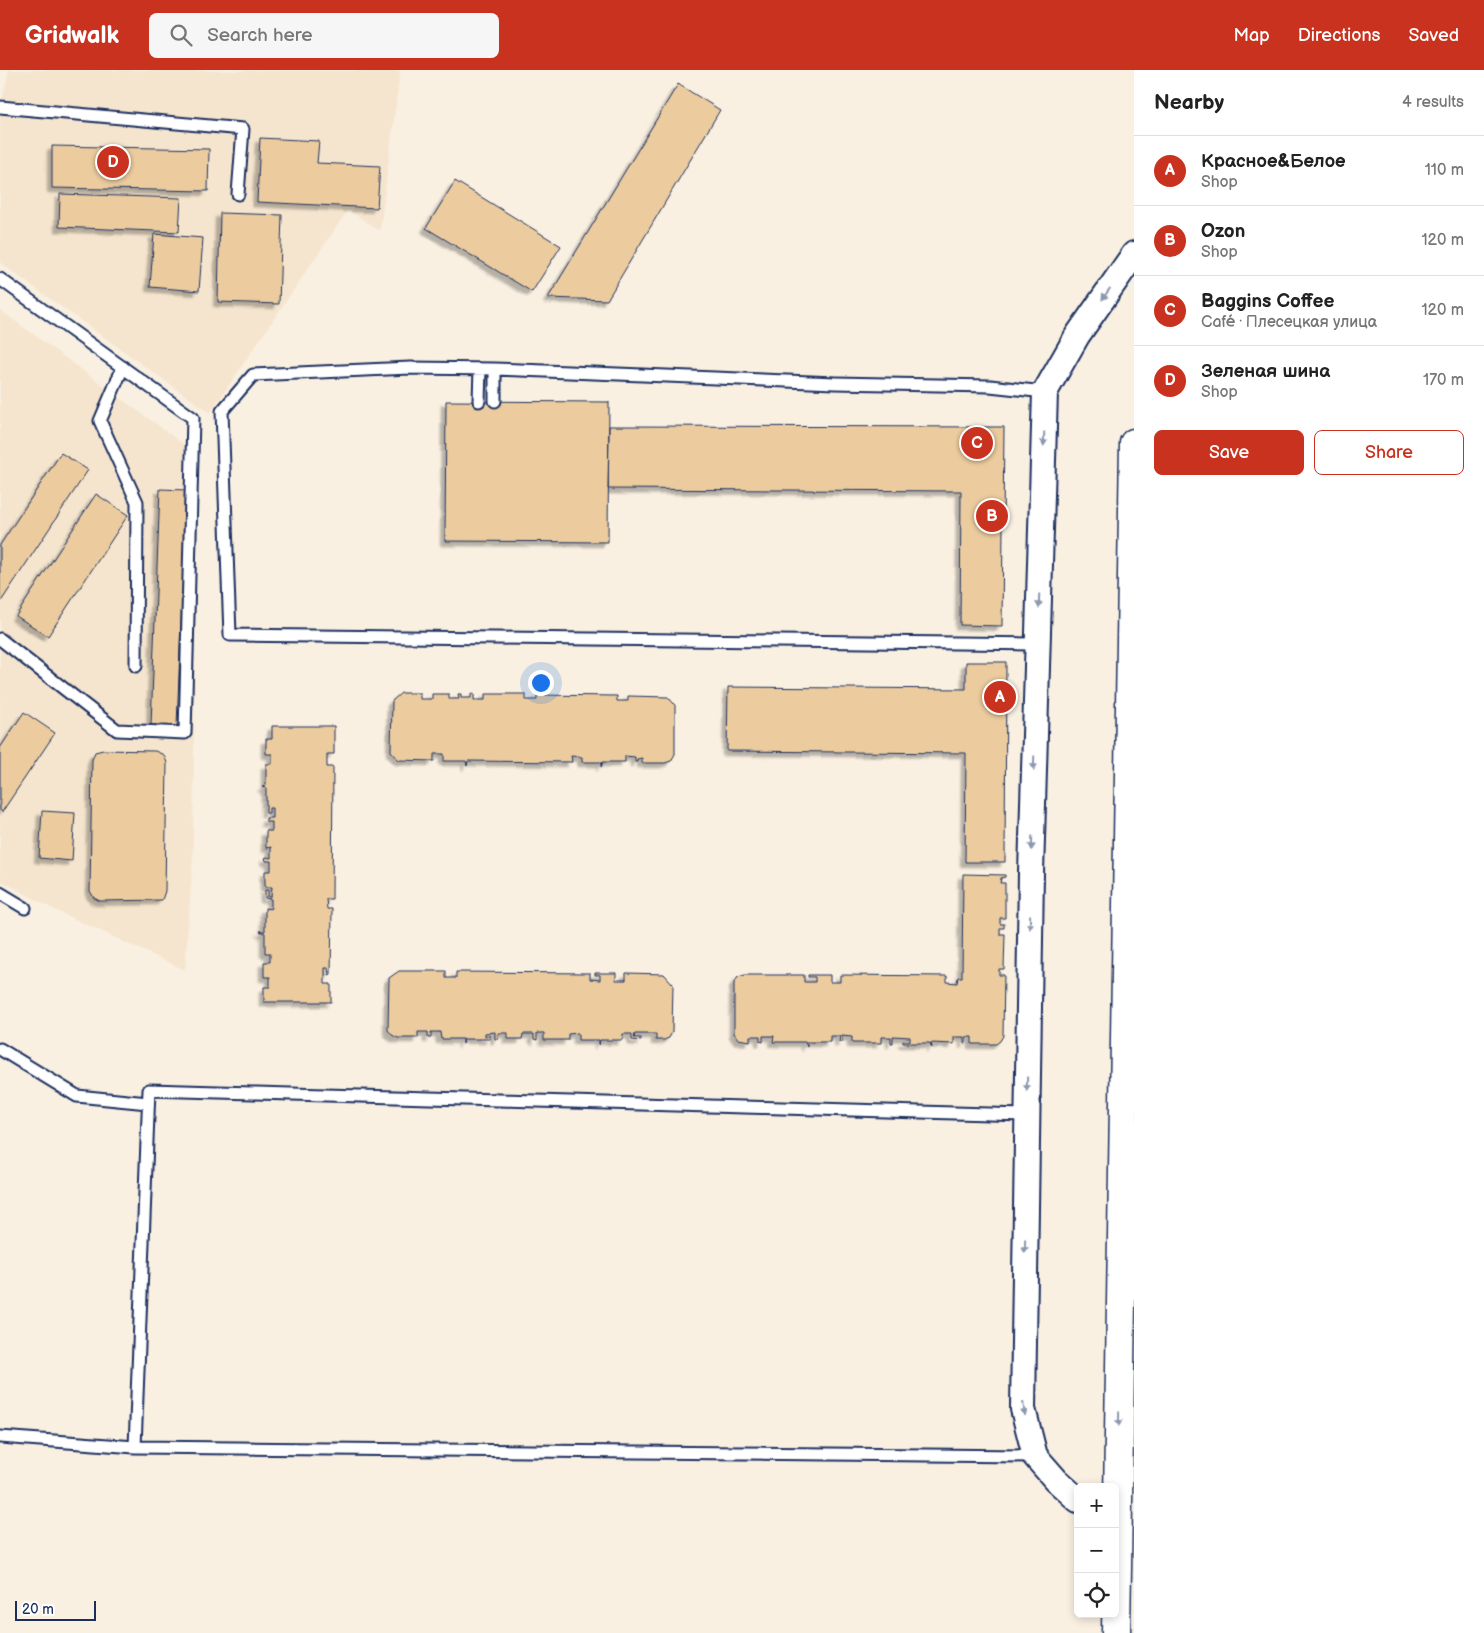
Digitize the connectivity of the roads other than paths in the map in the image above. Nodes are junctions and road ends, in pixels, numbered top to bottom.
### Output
1 (0, 107) edge
2 (238, 194) dead end
3 (1134, 254) edge
4 (0, 279) edge
5 (123, 367) junction
6 (480, 369) junction
7 (495, 369) junction
8 (1045, 392) junction
9 (480, 401) dead end
10 (495, 401) dead end
11 (1134, 443) edge
12 (0, 639) edge
13 (1038, 644) junction
14 (136, 666) dead end
15 (0, 893) edge
16 (24, 908) dead end
17 (0, 1049) edge
18 (148, 1103) junction
19 (1026, 1115) junction
20 (0, 1437) edge
21 (135, 1447) junction
22 (1036, 1456) junction
23 (1074, 1496) edge
24 (1116, 1528) edge
25 (1116, 1573) edge
26 (1116, 1633) edge

1 - 2 lane
3 -> 8 street
4 - 5 lane
5 - 12 lane
5 - 14 lane
6 - 7 lane
6 - 9 lane
6 - 13 lane
7 - 8 lane
7 - 10 lane
8 -> 13 street
11 -> 24 main road
13 -> 19 street
15 - 16 lane
17 - 18 lane
18 - 19 lane
18 - 21 lane
19 -> 22 street
20 - 21 lane
21 - 22 lane
22 - 23 street
25 - 26 main road

